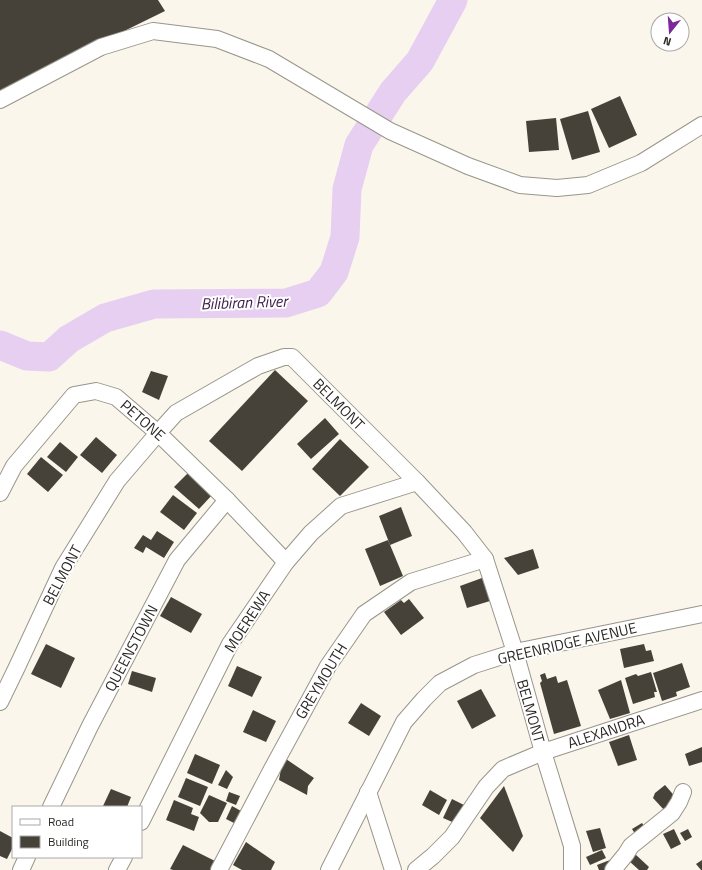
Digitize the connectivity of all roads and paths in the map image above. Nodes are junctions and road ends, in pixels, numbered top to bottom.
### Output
1 (0, 100) edge
2 (702, 125) edge
3 (158, 433) junction
4 (416, 482) junction
5 (0, 493) edge
6 (227, 500) junction
7 (485, 558) junction
8 (286, 562) junction
9 (702, 614) edge
10 (515, 652) junction
11 (702, 700) edge
12 (0, 702) edge
13 (543, 752) junction
14 (368, 792) junction
15 (683, 792) dead end
16 (51, 806) edge
17 (142, 820) edge
18 (27, 858) edge
19 (123, 858) edge
20 (21, 870) edge
21 (117, 870) edge
22 (219, 870) edge
23 (329, 870) edge
24 (393, 870) edge
25 (416, 870) edge
26 (572, 870) edge
27 (613, 870) edge

1 - 2 street
3 - 4 street, BELMONT
3 - 5 street, PETONE
3 - 6 street, PETONE
3 - 12 street, BELMONT
4 - 7 street, BELMONT
4 - 8 street, MOEREWA
6 - 8 street, PETONE
6 - 16 street, QUEENSTOWN
7 - 10 street, BELMONT
7 - 22 street, GREYMOUTH
8 - 17 street, MOEREWA
9 - 10 street, GREENRIDGE AVENUE
10 - 13 street, BELMONT
10 - 14 street, GREENRIDGE AVENUE
11 - 13 street, ALEXANDRA
13 - 25 street, ALEXANDRA
13 - 26 street, BELMONT
14 - 23 street, GREENRIDGE AVENUE
14 - 24 street
15 - 27 street
18 - 20 street
19 - 21 street

